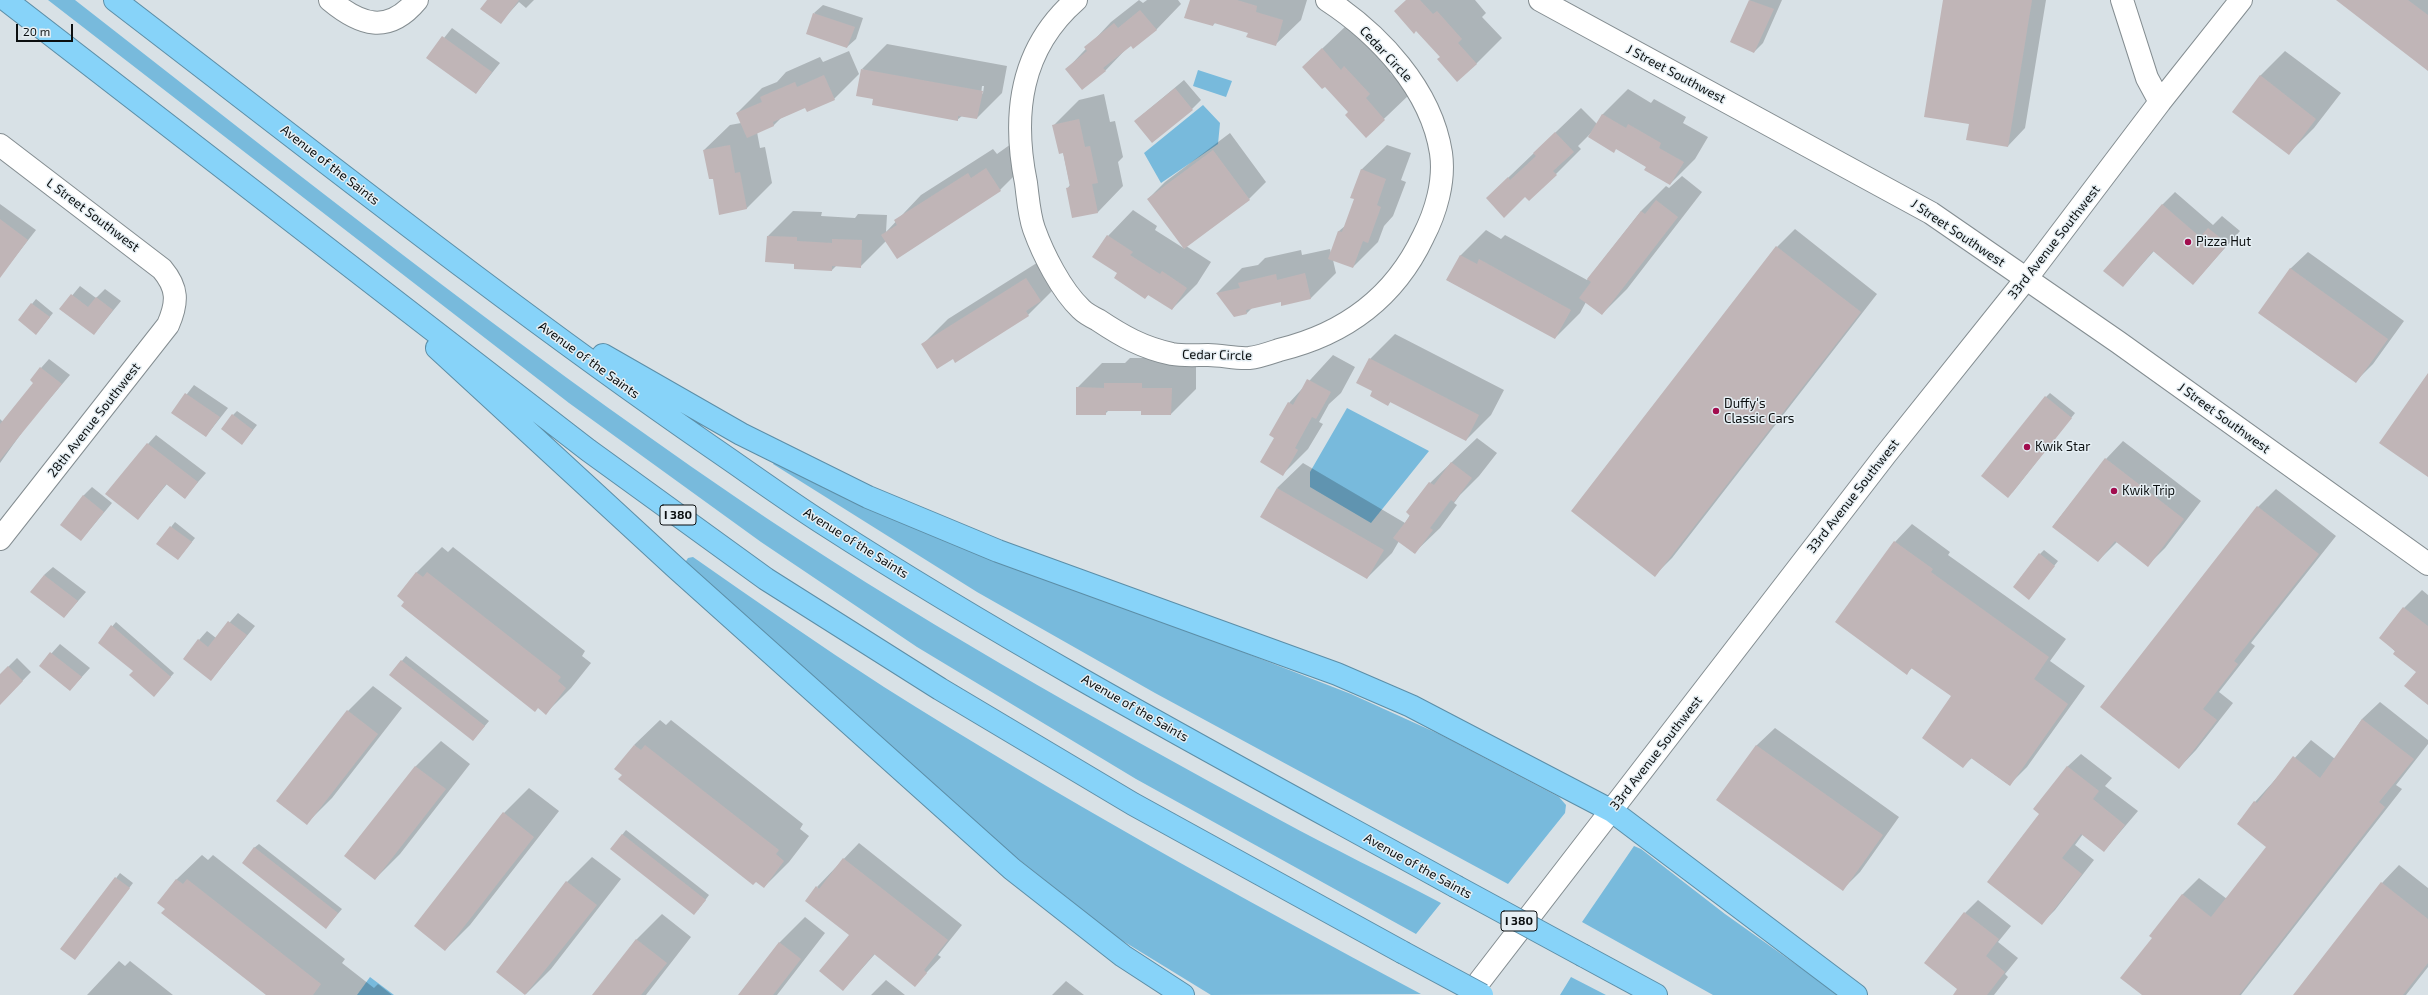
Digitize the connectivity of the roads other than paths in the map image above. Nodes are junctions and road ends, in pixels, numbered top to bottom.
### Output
1 (6, 0) edge
2 (115, 0) edge
3 (330, 0) edge
4 (416, 0) edge
5 (1076, 0) edge
6 (1327, 0) edge
7 (1540, 0) edge
8 (2122, 0) edge
9 (2241, 0) edge
10 (1352, 7) edge
11 (2160, 102) junction
12 (0, 145) edge
13 (324, 245) junction
14 (2026, 279) junction
15 (174, 295) joint
16 (509, 303) junction
17 (0, 539) edge
18 (2428, 564) edge
19 (1612, 811) junction
20 (1183, 995) edge
21 (1469, 995) edge
22 (1482, 995) edge
23 (1656, 995) edge
24 (1856, 995) edge

1 - 13 highway, I 380
2 - 16 highway, Avenue of the Saints / I 380
3 - 4 street
5 - 10 street, Cedar Circle
6 - 10 street, Cedar Circle
7 - 14 street, J Street Southwest
8 - 11 street
9 - 11 street, 33rd Avenue Southwest
11 - 14 street, 33rd Avenue Southwest
12 - 15 street, L Street Southwest
13 - 20 highway
13 - 22 highway, I 380, bridge
14 - 18 street, J Street Southwest
14 - 19 street, 33rd Avenue Southwest
15 - 17 street, 28th Avenue Southwest
16 - 19 highway
16 - 23 highway, Avenue of the Saints / I 380, bridge
19 - 21 street, 33rd Avenue Southwest
19 - 24 highway

